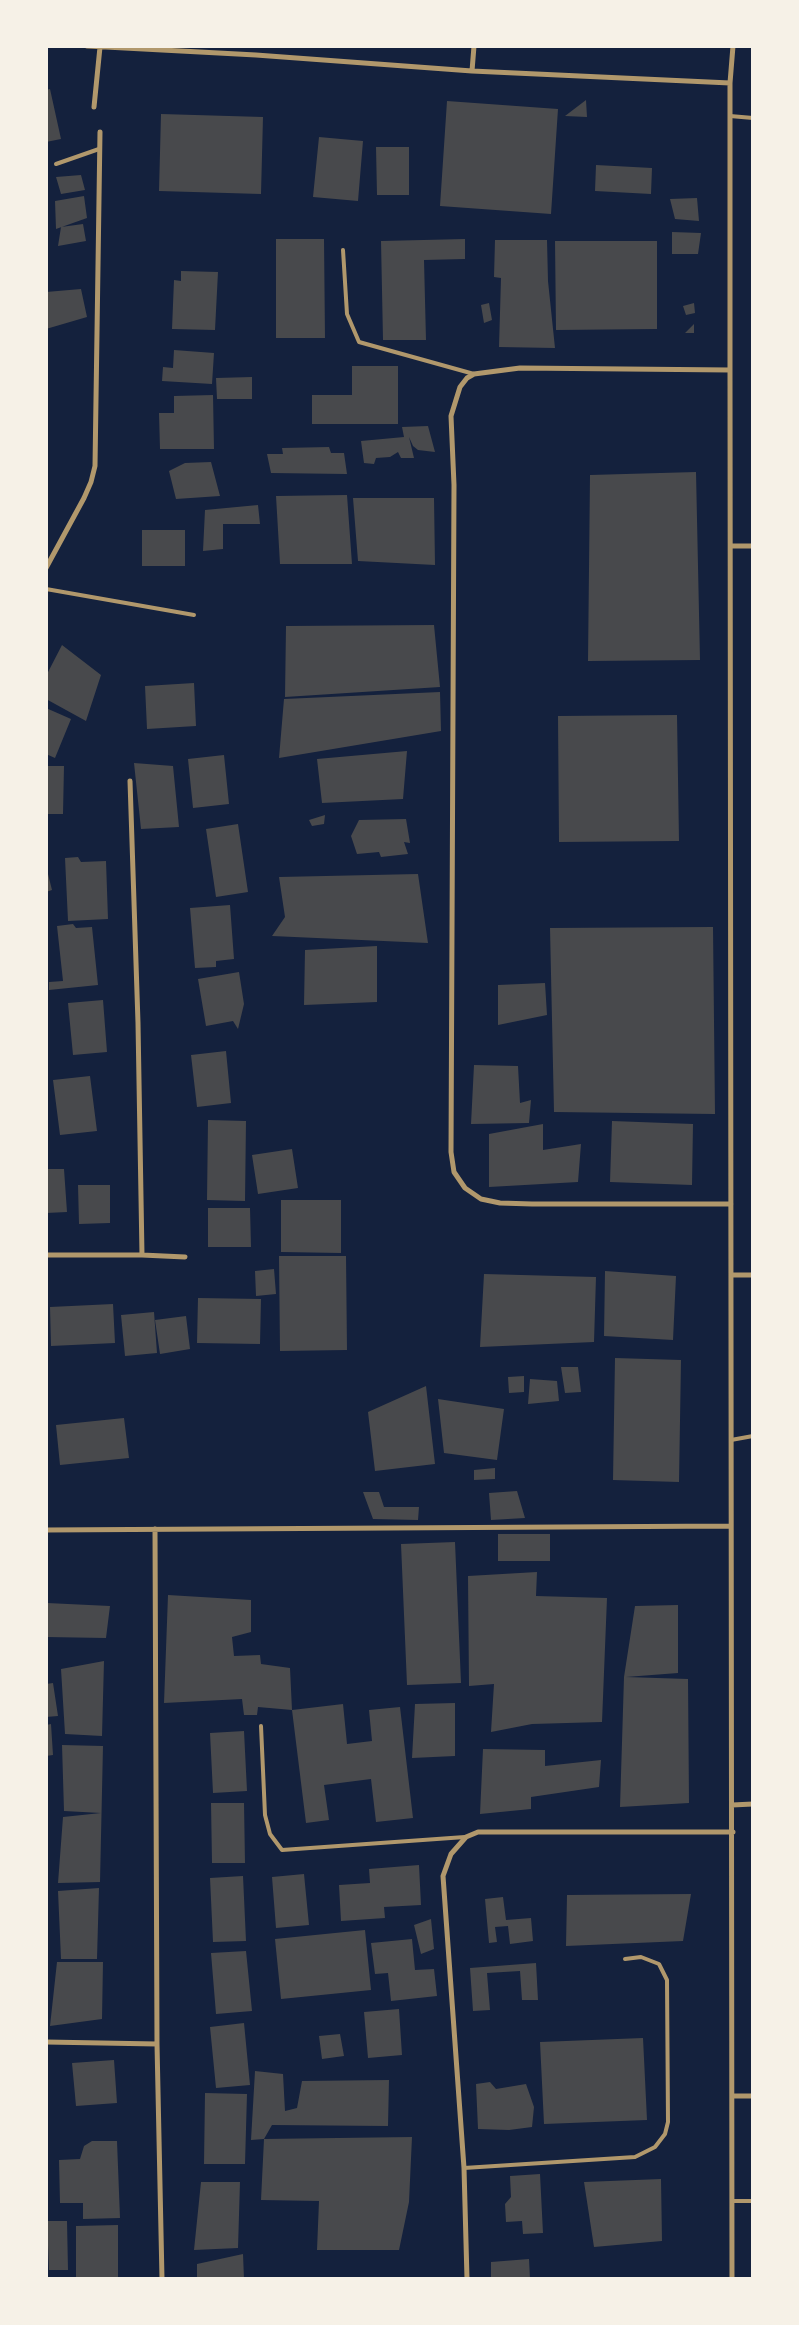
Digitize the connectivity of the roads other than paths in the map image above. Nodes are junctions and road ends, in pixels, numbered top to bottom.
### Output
1 (87, 46) edge
2 (256, 46) edge
3 (474, 46) edge
4 (733, 46) edge
5 (100, 47) edge
6 (256, 55) junction
7 (472, 71) junction
8 (730, 83) junction
9 (94, 107) dead end
10 (730, 116) junction
11 (753, 118) edge
12 (100, 132) dead end
13 (99, 149) junction
14 (56, 164) dead end
15 (343, 250) dead end
16 (730, 370) junction
17 (474, 374) junction
18 (731, 546) junction
19 (753, 546) edge
20 (46, 568) edge
21 (46, 589) edge
22 (194, 615) dead end
23 (130, 781) dead end
24 (731, 1204) junction
25 (46, 1255) edge
26 (142, 1255) junction
27 (185, 1257) dead end
28 (731, 1275) junction
29 (753, 1275) edge
30 (753, 1436) edge
31 (731, 1440) junction
32 (730, 1526) junction
33 (156, 1528) junction
34 (46, 1530) edge
35 (260, 1726) dead end
36 (753, 1804) edge
37 (732, 1805) junction
38 (733, 1832) junction
39 (466, 1837) junction
40 (625, 1959) dead end
41 (46, 2042) edge
42 (157, 2044) junction
43 (732, 2096) junction
44 (753, 2096) edge
45 (464, 2168) junction
46 (733, 2201) junction
47 (753, 2201) edge
48 (162, 2279) edge
49 (467, 2279) edge
50 (732, 2279) edge

1 - 5 street
2 - 6 street
3 - 7 street
4 - 8 street
5 - 6 street
5 - 9 street
6 - 7 street
7 - 8 street
8 - 10 street
10 - 11 lane
10 - 16 street
12 - 13 street
13 - 14 lane
13 - 20 street
15 - 17 lane
16 - 17 street
16 - 18 street
17 - 24 street
18 - 19 street
18 - 24 street
21 - 22 lane
23 - 26 street
24 - 28 street
25 - 26 street
26 - 27 street
28 - 29 street
28 - 31 street
30 - 31 lane
31 - 32 street
32 - 33 street
32 - 37 street
33 - 34 street
33 - 42 street
35 - 39 lane
36 - 37 street
37 - 38 street
38 - 39 street
38 - 43 street
39 - 45 street
40 - 45 lane
41 - 42 street
42 - 48 street
43 - 44 street
43 - 46 street
45 - 49 street
46 - 47 lane
46 - 50 street

